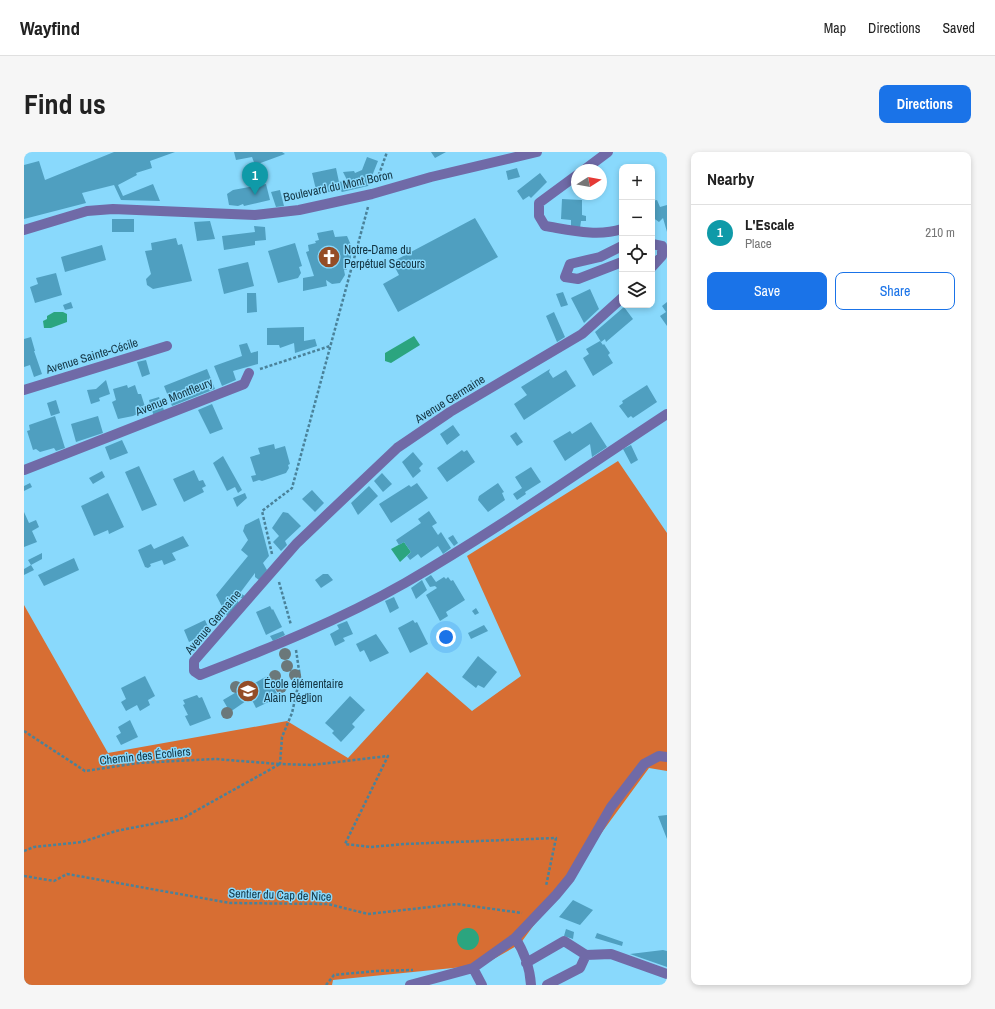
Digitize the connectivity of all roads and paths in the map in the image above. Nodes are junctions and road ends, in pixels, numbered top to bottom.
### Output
1 (537, 152) edge
2 (608, 152) edge
3 (592, 164) edge
4 (571, 179) edge
5 (24, 230) edge
6 (619, 230) edge
7 (655, 245) edge
8 (619, 248) edge
9 (619, 263) edge
10 (655, 264) edge
11 (619, 301) edge
12 (167, 346) dead end
13 (330, 346) dead end
14 (249, 373) joint
15 (24, 390) edge
16 (667, 414) edge
17 (24, 470) edge
18 (24, 731) edge
19 (667, 757) edge
20 (24, 851) edge
21 (24, 876) edge
22 (537, 915) junction
23 (515, 938) junction
24 (586, 955) junction
25 (526, 963) junction
26 (420, 968) dead end
27 (473, 968) junction
28 (667, 974) edge
29 (326, 985) edge
30 (410, 985) edge
31 (482, 985) edge
32 (531, 985) edge
33 (547, 985) edge

1 - 5 street, Boulevard du Mont Boron
2 - 3 street
4 - 6 street
7 - 10 street
8 - 9 street
11 - 16 street, Avenue Germaine
12 - 15 street, Avenue Sainte-Cécile
13 - 14 path
14 - 17 street, Avenue Montfleury
18 - 20 path, Chemin des Écoliers
19 - 22 street
21 - 22 path, Sentier du Cap de Nice
22 - 23 street
23 - 25 street
23 - 27 street
24 - 25 street
24 - 28 street
24 - 33 street
25 - 32 street
26 - 29 path
27 - 30 street
27 - 31 street

